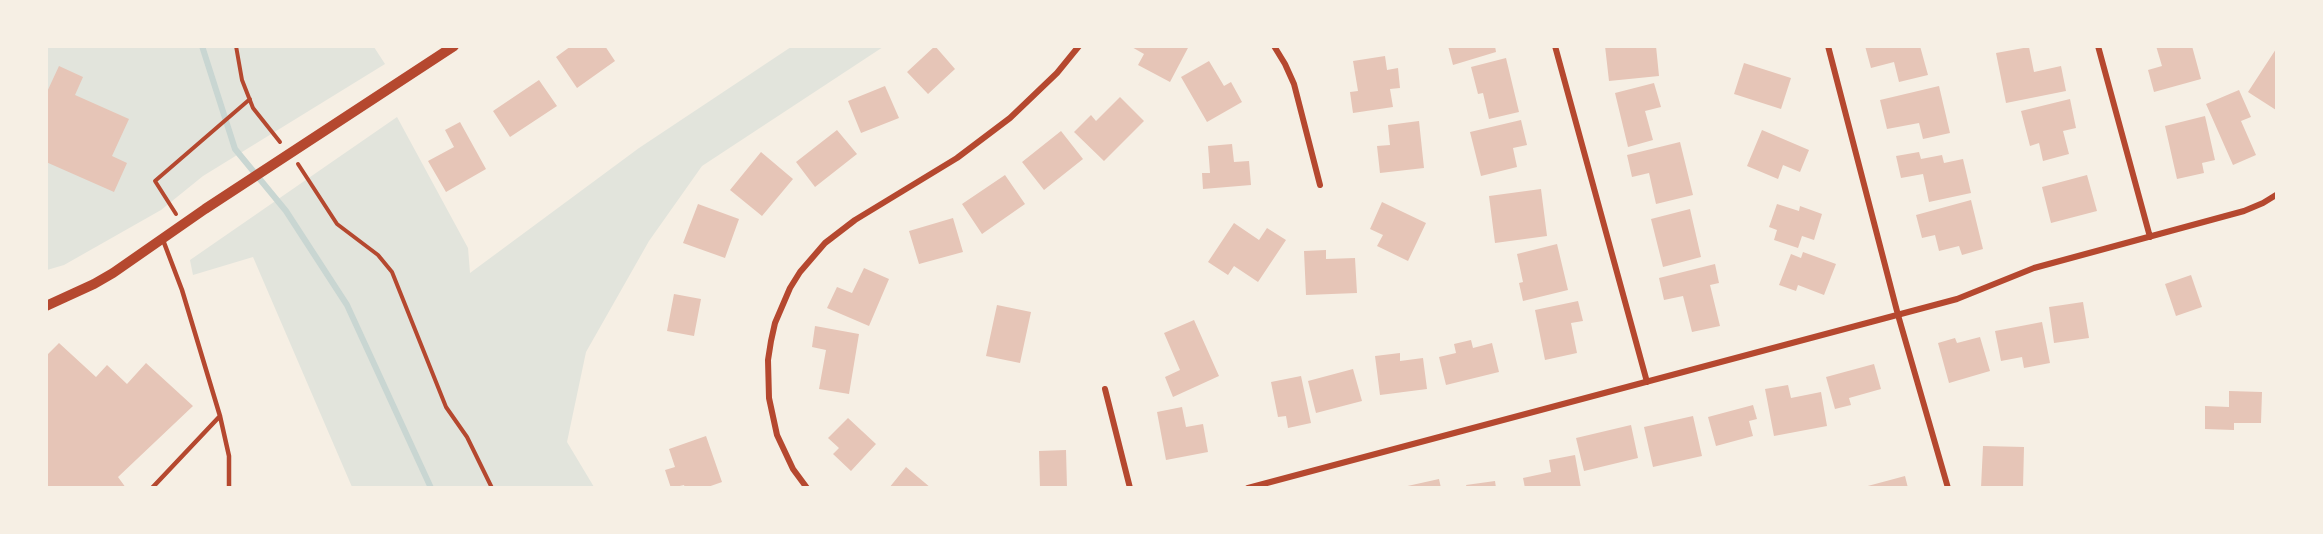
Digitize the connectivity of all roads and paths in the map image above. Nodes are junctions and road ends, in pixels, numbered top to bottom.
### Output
1 (236, 46) edge
2 (454, 46) edge
3 (1079, 46) edge
4 (1274, 46) edge
5 (1556, 46) edge
6 (1828, 46) edge
7 (2098, 46) edge
8 (250, 99) junction
9 (287, 150) dead end
10 (294, 158) dead end
11 (1320, 185) dead end
12 (2277, 195) edge
13 (183, 225) junction
14 (2150, 237) junction
15 (163, 240) junction
16 (46, 306) edge
17 (1898, 315) junction
18 (1647, 382) junction
19 (1105, 389) dead end
20 (220, 416) junction
21 (152, 488) edge
22 (229, 488) edge
23 (492, 488) edge
24 (807, 488) edge
25 (1130, 488) edge
26 (1248, 488) edge
27 (1948, 488) edge

1 - 8 path
2 - 13 street
3 - 24 street
4 - 11 street
5 - 18 street
6 - 17 street
7 - 14 street
8 - 9 path
8 - 13 path
10 - 23 path
12 - 14 street
13 - 15 street
14 - 17 street
15 - 16 street
15 - 20 lane
17 - 18 street
17 - 27 street
18 - 26 street
19 - 25 street
20 - 21 lane
20 - 22 lane

